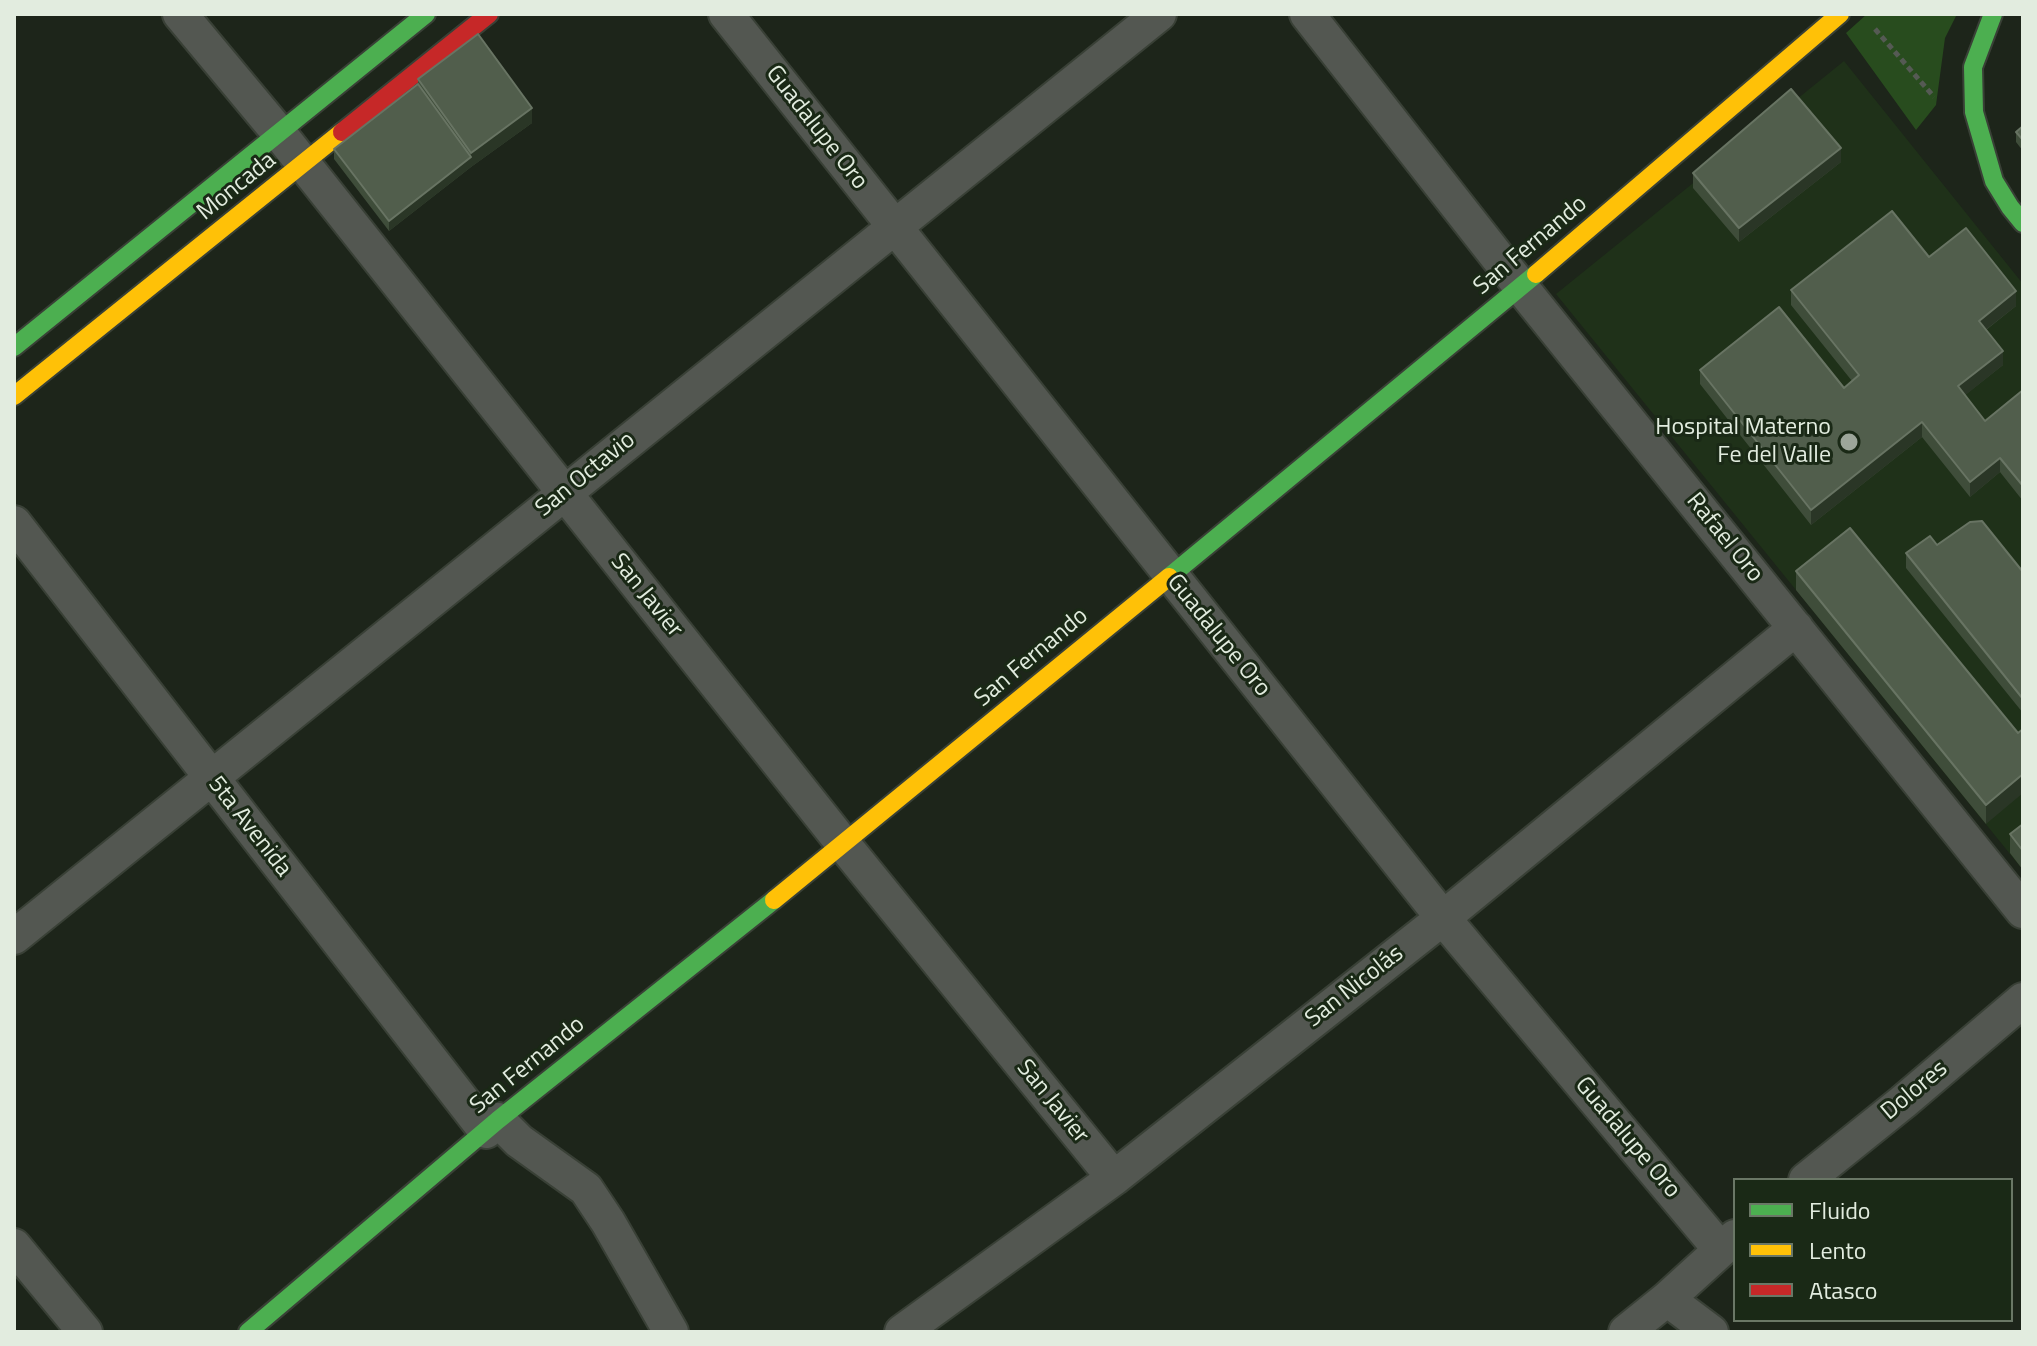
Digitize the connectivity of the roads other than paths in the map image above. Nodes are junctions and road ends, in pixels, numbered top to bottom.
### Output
1 (180, 14) edge
2 (426, 14) edge
3 (489, 14) edge
4 (726, 14) edge
5 (1159, 14) edge
6 (1307, 14) edge
7 (1840, 14) edge
8 (1993, 14) edge
9 (279, 133) junction
10 (303, 164) junction
11 (2023, 223) edge
12 (894, 227) junction
13 (1521, 287) junction
14 (14, 347) edge
15 (14, 396) edge
16 (564, 493) junction
17 (14, 523) edge
18 (1170, 575) junction
19 (1796, 628) junction
20 (210, 777) junction
21 (844, 845) junction
22 (2023, 911) edge
23 (1443, 918) junction
24 (14, 937) edge
25 (2023, 1000) edge
26 (492, 1125) junction
27 (1114, 1178) junction
28 (1808, 1178) edge
29 (1727, 1243) edge
30 (14, 1246) edge
31 (1667, 1299) junction
32 (917, 1328) edge
33 (85, 1332) edge
34 (248, 1332) edge
35 (671, 1332) edge
36 (1626, 1332) edge
37 (1711, 1332) edge

1 - 9 street, San Javier
2 - 9 street, Moncada
3 - 10 street, Moncada
4 - 12 street, Guadalupe Oro
5 - 12 street, San Octavio
6 - 13 street, Rafael Oro
7 - 13 street, San Fernando
8 - 11 street
9 - 10 street, San Javier
9 - 14 street, Moncada
10 - 15 street, Moncada
10 - 16 street, San Javier
12 - 16 street, San Octavio
12 - 18 street, Guadalupe Oro
13 - 18 street, San Fernando
13 - 19 street, Rafael Oro
16 - 20 street, San Octavio
16 - 21 street, San Javier
17 - 20 street, 5ta Avenida
18 - 21 street, San Fernando
18 - 23 street, Guadalupe Oro
19 - 22 street, Rafael Oro
19 - 23 street, San Nicolás
20 - 24 street, San Octavio
20 - 26 street, 5ta Avenida
21 - 26 street, San Fernando
21 - 27 street, San Javier
23 - 27 street, San Nicolás
23 - 29 street, Guadalupe Oro
25 - 28 street, Dolores
26 - 34 street, San Fernando
26 - 35 street, 5ta Avenida
27 - 32 street, San Nicolás
29 - 31 street
30 - 33 street
31 - 36 street
31 - 37 street

